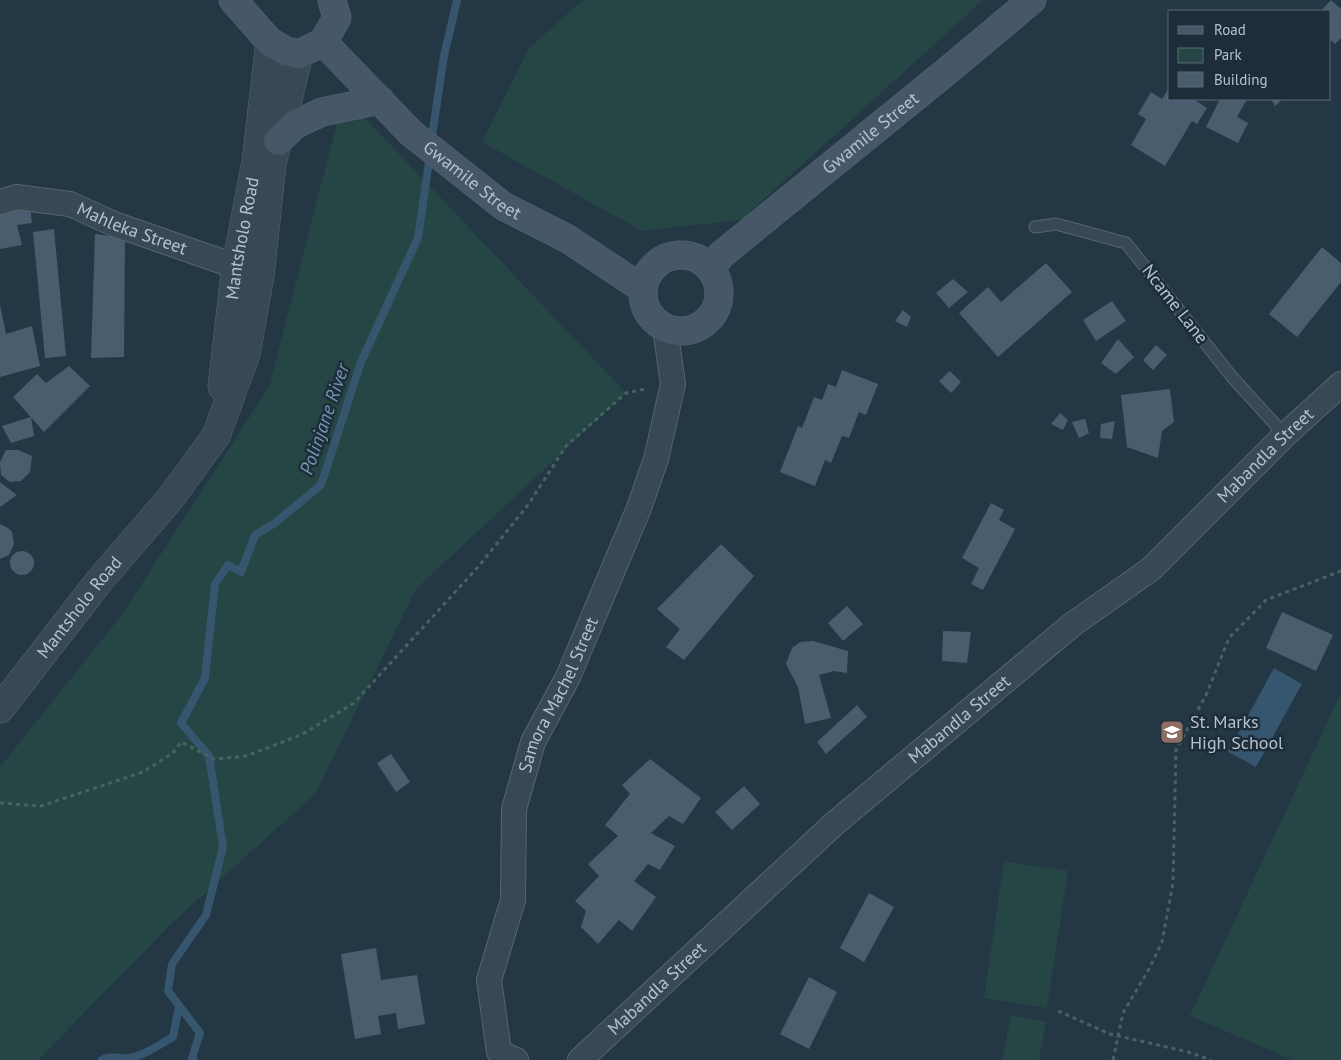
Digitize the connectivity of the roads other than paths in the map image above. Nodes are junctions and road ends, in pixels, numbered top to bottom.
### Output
1 (233, 0) edge
2 (332, 0) edge
3 (1032, 0) edge
4 (270, 42) junction
5 (323, 42) junction
6 (299, 54) junction
7 (380, 100) junction
8 (278, 141) junction
9 (0, 202) edge
10 (1035, 227) dead end
11 (711, 269) junction
12 (248, 271) junction
13 (643, 289) junction
14 (665, 328) junction
15 (1341, 384) edge
16 (1285, 435) junction
17 (0, 710) edge
18 (501, 1057) edge
19 (580, 1060) edge

1 - 4 main road
2 - 5 main road
3 - 11 main road, Gwamile Street
4 - 6 main road
4 - 12 street, Mantsholo Road
5 - 6 main road
5 - 7 main road, Gwamile Street
6 - 8 street, Mantsholo Road
7 - 8 main road
7 - 13 main road, Gwamile Street
8 - 12 street, Mantsholo Road
9 - 12 street, Mahleka Street
10 - 16 lane, Ncame Lane
11 - 13 main road
11 - 14 main road
12 - 17 street, Mantsholo Road
13 - 14 main road
14 - 18 street, Samora Machel Street
15 - 16 street, Mabandla Street
16 - 19 street, Mabandla Street

